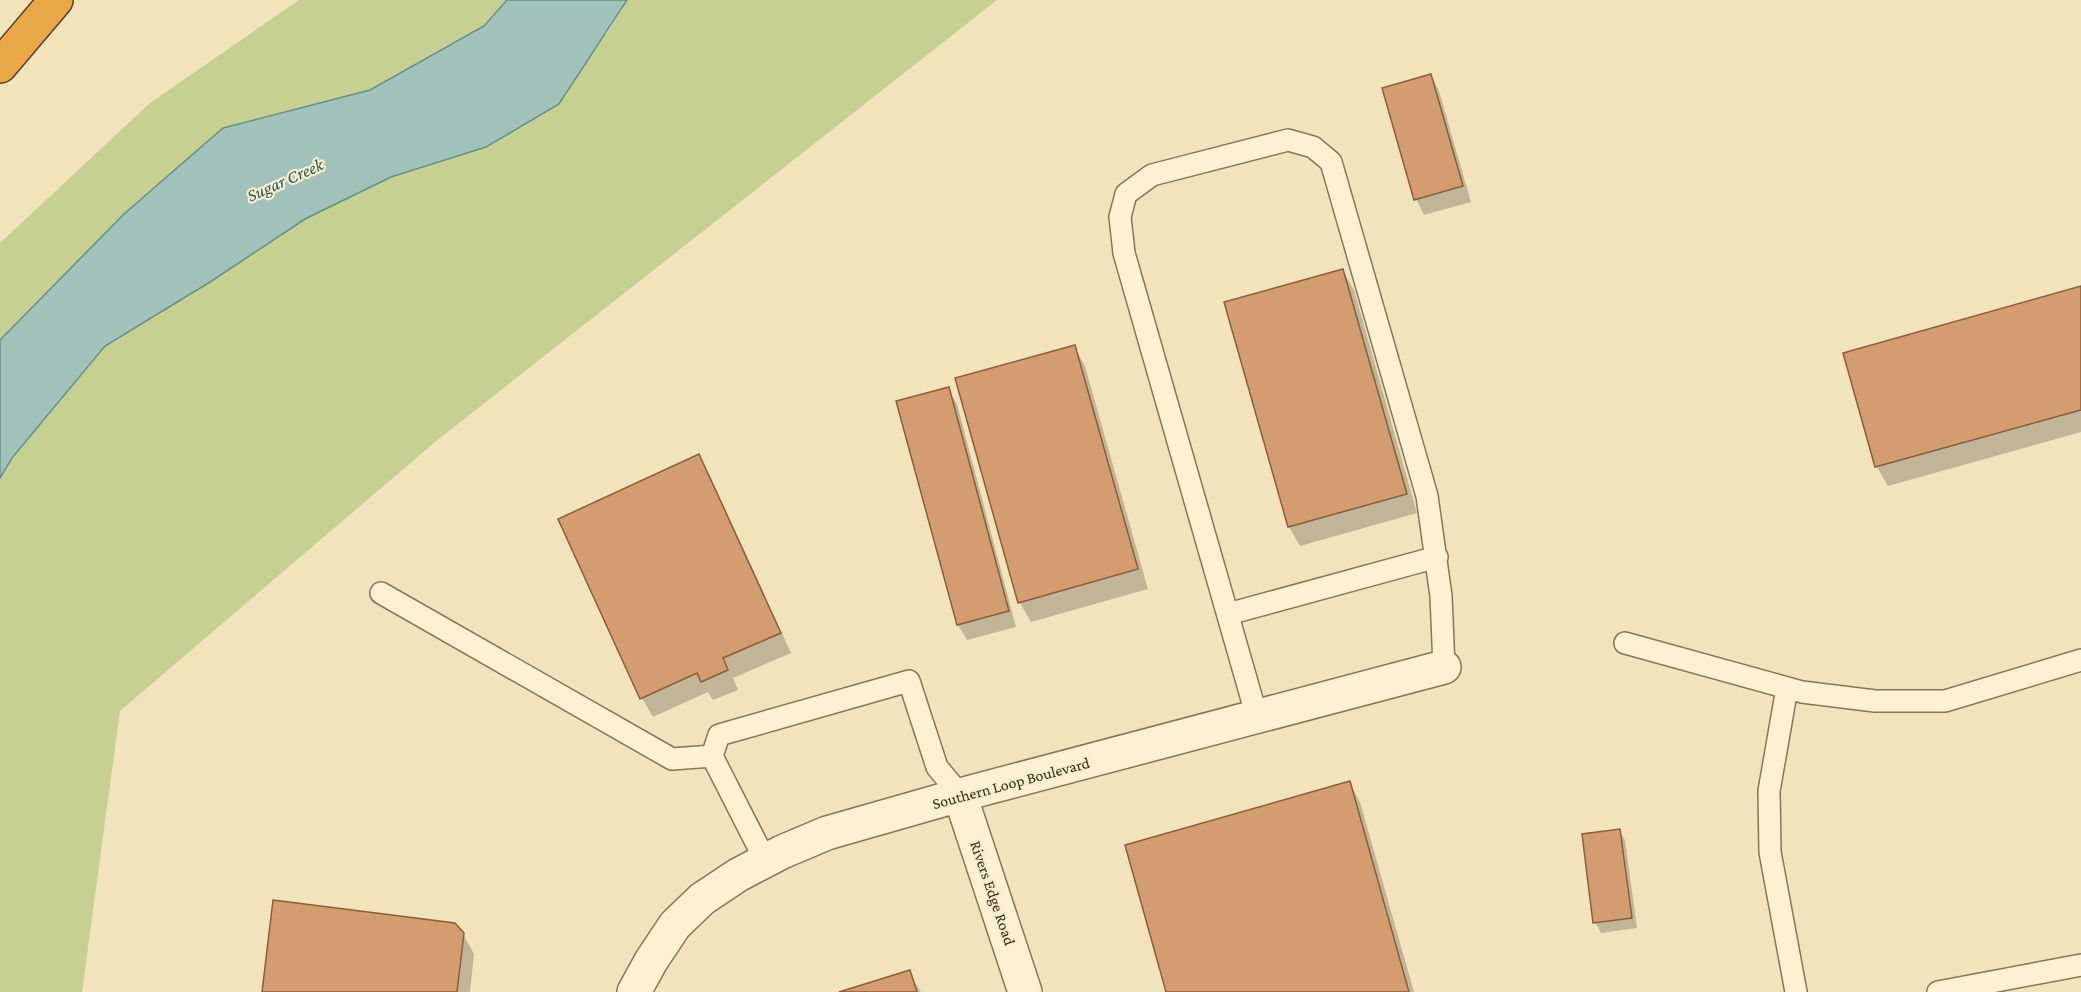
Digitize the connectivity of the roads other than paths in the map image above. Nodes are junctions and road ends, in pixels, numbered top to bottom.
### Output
1 (56, 0) edge
2 (0, 66) edge
3 (1437, 557) junction
4 (381, 593) dead end
5 (1228, 614) junction
6 (1625, 643) dead end
7 (2081, 660) edge
8 (1444, 667) joint
9 (1787, 688) junction
10 (1257, 717) junction
11 (712, 756) junction
12 (960, 795) junction
13 (765, 861) junction
14 (2081, 965) edge
15 (634, 992) edge
16 (1025, 992) edge
17 (1796, 992) edge
18 (1938, 992) edge

1 - 2 highway
3 - 5 lane
3 - 5 lane
3 - 8 lane
4 - 11 lane
5 - 10 lane
6 - 9 lane
7 - 9 lane
8 - 10 street, Southern Loop Boulevard
9 - 17 lane
10 - 12 street, Southern Loop Boulevard
11 - 12 lane
11 - 13 lane
12 - 13 street, Southern Loop Boulevard
12 - 16 street, Rivers Edge Road
13 - 15 street, Southern Loop Boulevard
14 - 18 lane

